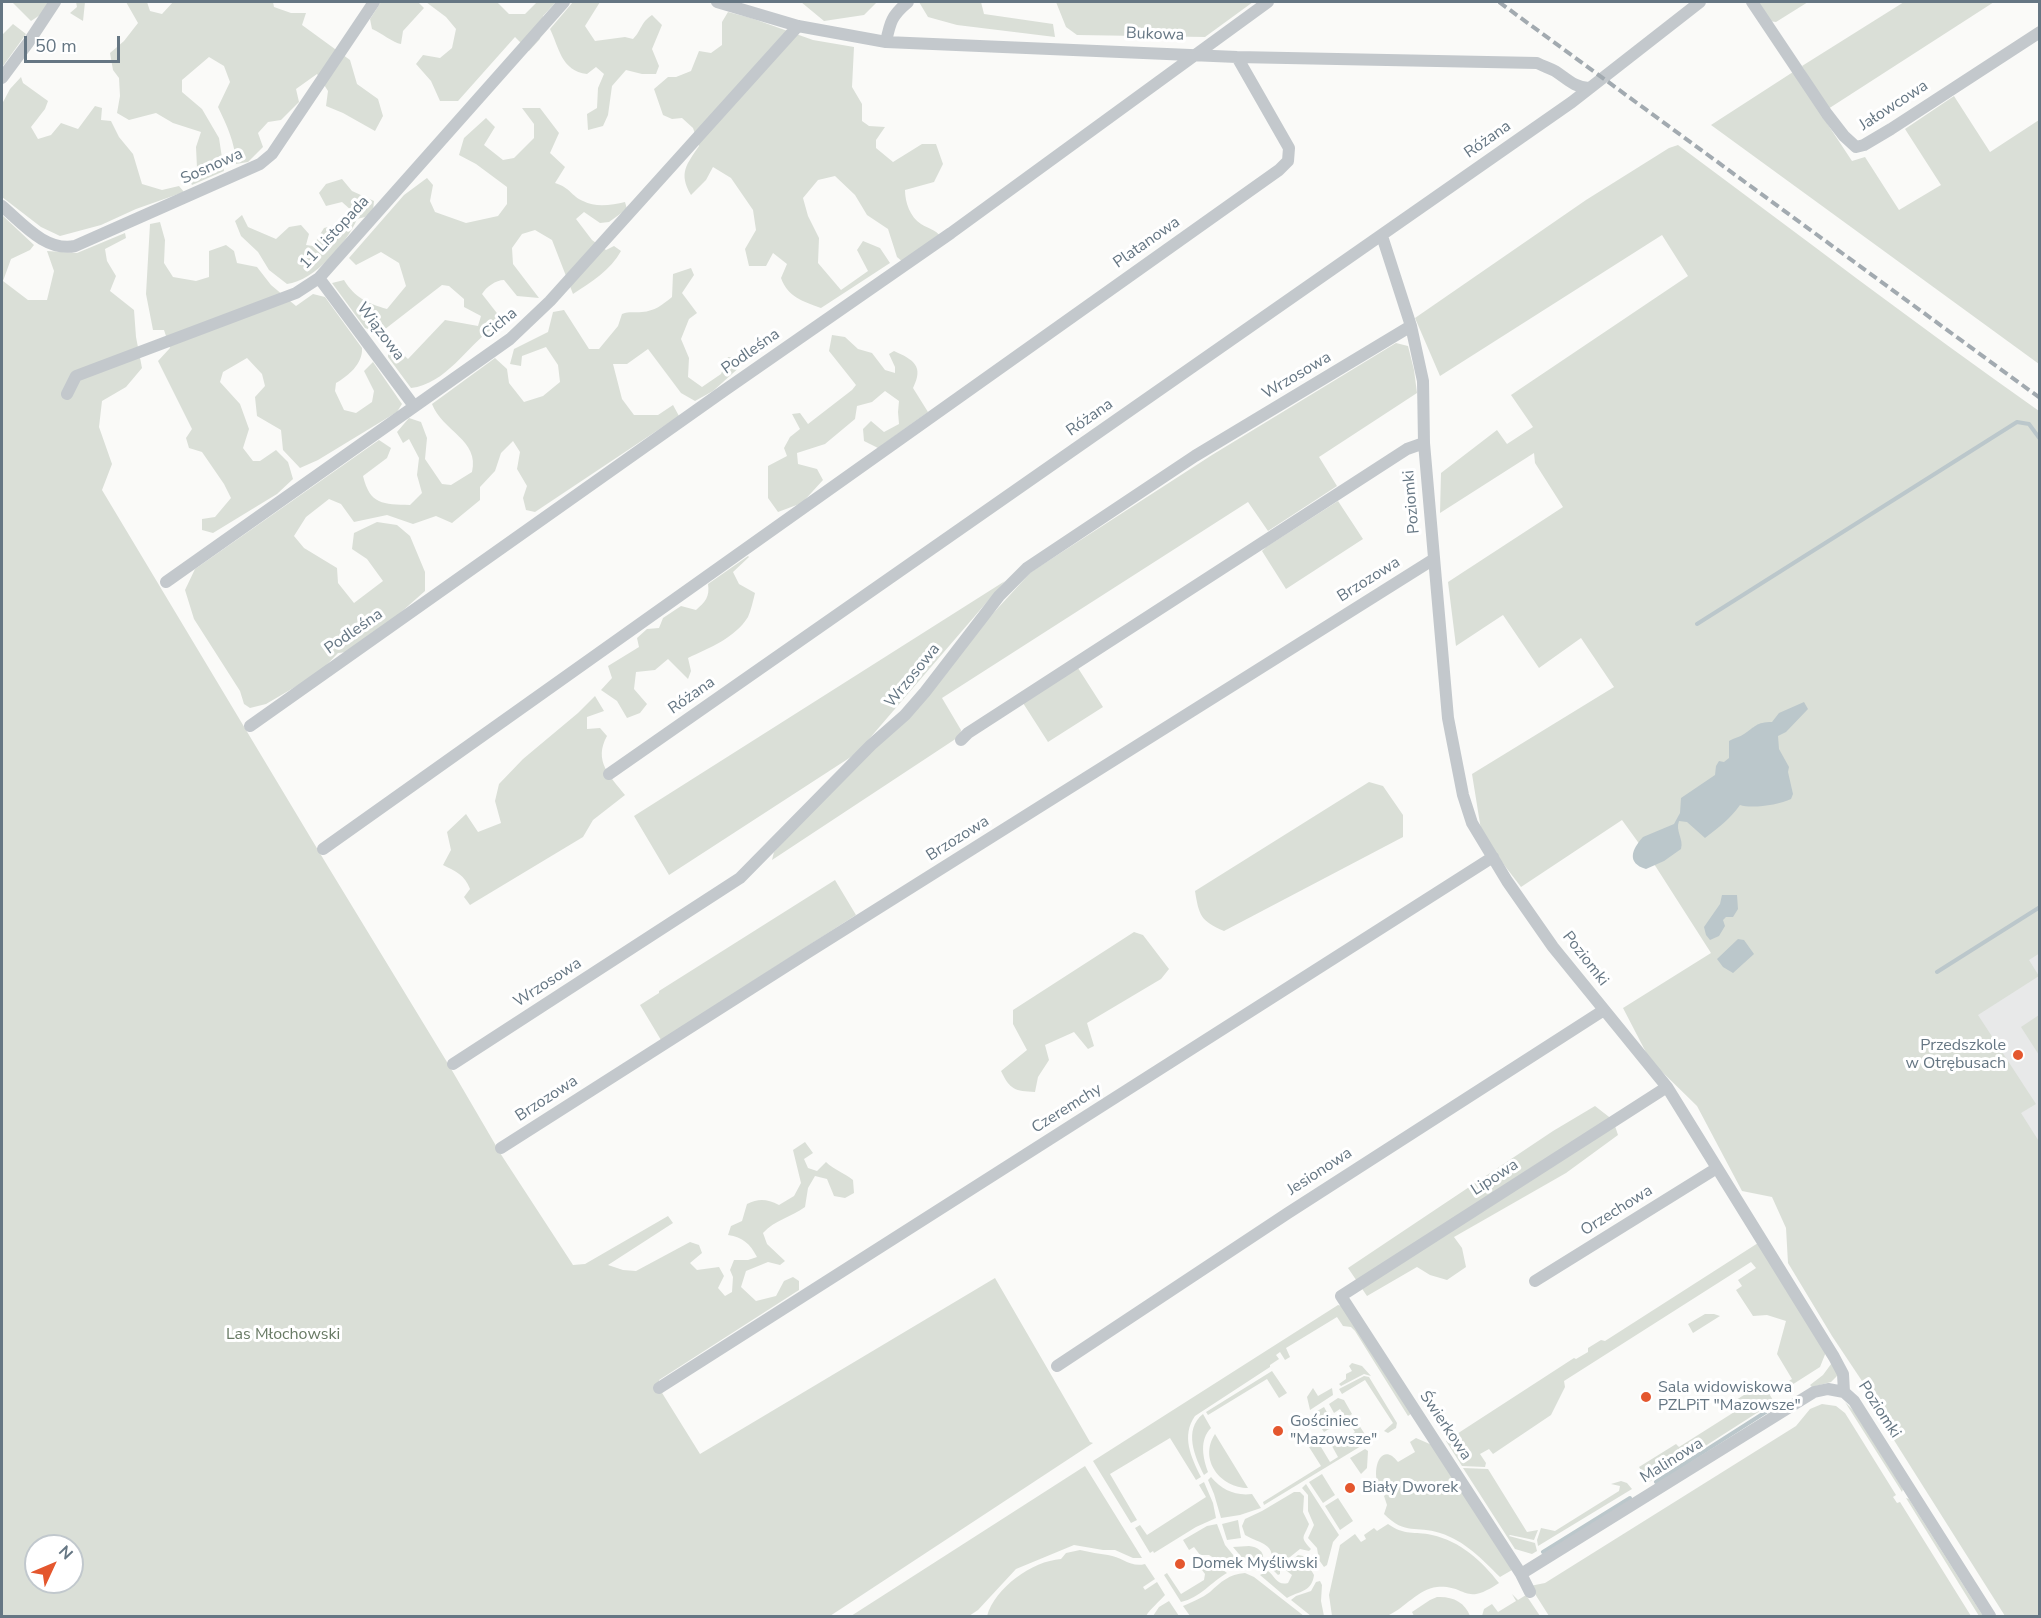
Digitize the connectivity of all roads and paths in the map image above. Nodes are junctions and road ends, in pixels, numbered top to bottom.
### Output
1 (56, 2) edge
2 (374, 2) edge
3 (564, 2) edge
4 (717, 2) edge
5 (908, 2) edge
6 (1269, 2) edge
7 (1700, 2) edge
8 (1752, 2) edge
9 (798, 26) junction
10 (2040, 33) edge
11 (886, 42) junction
12 (1197, 54) junction
13 (1237, 57) junction
14 (2, 78) edge
15 (1589, 88) junction
16 (2, 207) edge
17 (1382, 236) junction
18 (319, 278) junction
19 (1411, 326) junction
20 (67, 394) dead end
21 (414, 406) junction
22 (1424, 443) junction
23 (1434, 559) junction
24 (166, 582) dead end
25 (250, 726) dead end
26 (961, 740) dead end
27 (609, 774) dead end
28 (323, 849) dead end
29 (1493, 857) junction
30 (1604, 1010) junction
31 (453, 1064) dead end
32 (1667, 1087) junction
33 (501, 1149) dead end
34 (1717, 1168) junction
35 (1535, 1281) dead end
36 (1341, 1296) joint
37 (1057, 1366) dead end
38 (659, 1388) dead end
39 (1844, 1392) junction
40 (1521, 1574) junction
41 (1530, 1592) dead end
42 (1990, 1617) edge

1 - 14 street
2 - 16 street, Sosnowa
3 - 18 street, 11 Listopada
4 - 9 street, Bukowa
5 - 11 street
6 - 12 street, Podleśna
7 - 15 street, Różana
8 - 10 street, Jałowcowa
9 - 11 street, Bukowa
9 - 21 street, Cicha
11 - 12 street, Bukowa
12 - 13 street, Bukowa
12 - 25 street, Podleśna
13 - 15 street, Bukowa
13 - 28 street, Platanowa
15 - 17 street, Różana
17 - 19 street, Poziomki
17 - 27 street, Różana
18 - 20 street, 11 Listopada
18 - 21 street, Wiązowa
19 - 22 street, Poziomki
19 - 31 street, Wrzosowa
21 - 24 street, Cicha
22 - 23 street, Poziomki
22 - 26 street
23 - 29 street, Poziomki
23 - 33 street, Brzozowa
29 - 30 street, Poziomki
29 - 38 street, Czeremchy
30 - 32 street, Poziomki
30 - 37 street, Jesionowa
32 - 34 street, Poziomki
32 - 36 street, Lipowa
34 - 35 street, Orzechowa
34 - 39 street, Poziomki
36 - 40 street, Świerkowa
39 - 40 street, Malinowa
39 - 42 street, Poziomki
40 - 41 street, Świerkowa

